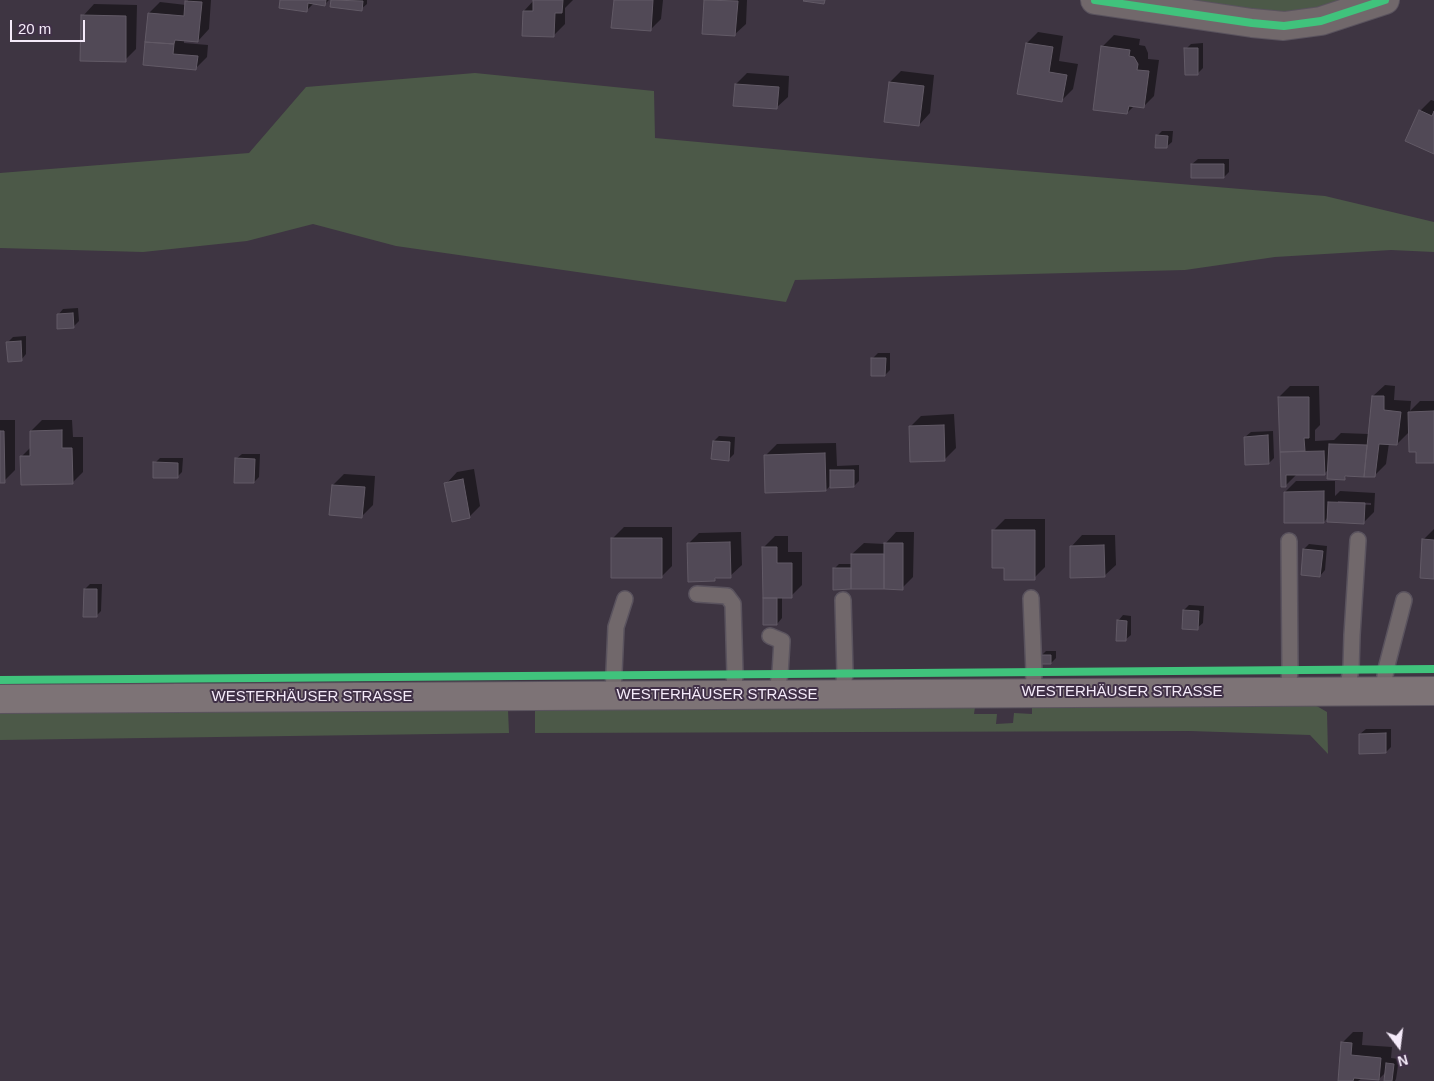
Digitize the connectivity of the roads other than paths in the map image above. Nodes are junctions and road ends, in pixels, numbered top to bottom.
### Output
1 (1095, 0) edge
2 (1385, 0) edge
3 (1358, 540) dead end
4 (1290, 541) dead end
5 (698, 594) dead end
6 (1031, 598) dead end
7 (625, 599) dead end
8 (843, 600) dead end
9 (1404, 600) dead end
10 (770, 636) dead end
11 (1347, 691) junction
12 (1383, 691) junction
13 (1434, 691) edge
14 (1288, 692) junction
15 (1033, 693) junction
16 (733, 694) junction
17 (776, 694) junction
18 (842, 694) junction
19 (613, 695) junction
20 (0, 699) edge

1 - 2 street
3 - 11 lane
4 - 14 lane
5 - 16 lane
6 - 15 lane
7 - 19 lane
8 - 18 lane
9 - 12 lane
10 - 17 lane
11 - 12 main road, WESTERHÄUSER STRASSE
11 - 14 main road, WESTERHÄUSER STRASSE
12 - 13 main road, WESTERHÄUSER STRASSE
14 - 15 main road, WESTERHÄUSER STRASSE
15 - 18 main road, WESTERHÄUSER STRASSE
16 - 17 main road, WESTERHÄUSER STRASSE
16 - 19 main road, WESTERHÄUSER STRASSE
17 - 18 main road, WESTERHÄUSER STRASSE
19 - 20 main road, WESTERHÄUSER STRASSE

